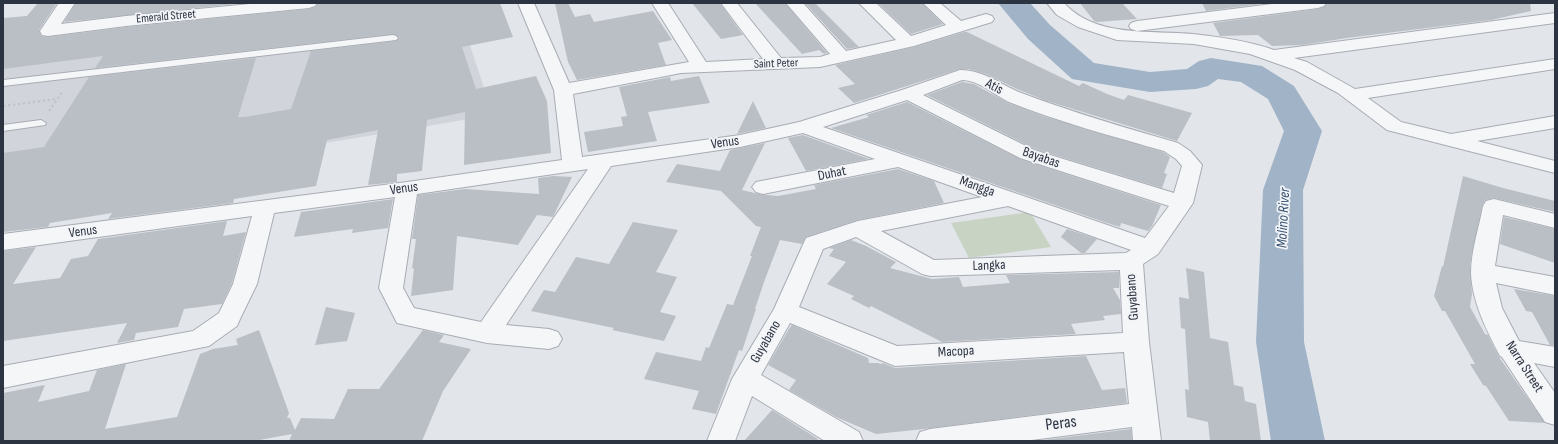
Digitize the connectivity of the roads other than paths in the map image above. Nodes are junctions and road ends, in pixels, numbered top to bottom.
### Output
1 (67, 3) edge
2 (138, 3) edge
3 (309, 3) edge
4 (526, 3) edge
5 (660, 3) edge
6 (729, 3) edge
7 (794, 3) edge
8 (867, 3) edge
9 (931, 3) edge
10 (1055, 3) edge
11 (1318, 3) edge
12 (286, 4) edge
13 (1553, 9) edge
14 (986, 19) dead end
15 (126, 21) junction
16 (1172, 22) junction
17 (959, 28) junction
18 (1103, 30) junction
19 (393, 38) dead end
20 (1188, 39) junction
21 (908, 42) junction
22 (1273, 56) junction
23 (842, 57) junction
24 (776, 64) junction
25 (1555, 64) edge
26 (700, 66) junction
27 (3, 83) edge
28 (563, 90) junction
29 (908, 94) junction
30 (1351, 94) junction
31 (1555, 122) edge
32 (41, 123) road end
33 (804, 127) junction
34 (3, 128) edge
35 (1449, 140) junction
36 (605, 160) junction
37 (901, 160) junction
38 (573, 164) junction
39 (1555, 167) edge
40 (763, 187) dead end
41 (407, 189) junction
42 (1008, 199) junction
43 (1182, 203) junction
44 (265, 208) junction
45 (1555, 221) edge
46 (858, 228) junction
47 (3, 242) edge
48 (1140, 254) junction
49 (1483, 272) junction
50 (1555, 286) edge
51 (785, 311) junction
52 (487, 333) junction
53 (549, 338) dead end
54 (1136, 342) junction
55 (1509, 349) junction
56 (1555, 357) edge
57 (3, 377) edge
58 (745, 379) junction
59 (1144, 414) junction
60 (1555, 414) edge
61 (721, 441) edge
62 (850, 441) edge
63 (930, 441) edge
64 (1147, 441) edge

1 - 15 street, Emerald Street
2 - 15 street
3 - 12 street, Emerald Street
4 - 28 street
5 - 26 street
6 - 24 street
7 - 23 street
8 - 21 street
9 - 17 street
10 - 18 street
11 - 16 street
12 - 15 street, Emerald Street
13 - 22 street
14 - 17 street, Saint Peter
16 - 18 street
16 - 20 street
17 - 21 street, Saint Peter
18 - 20 street
19 - 27 lane
20 - 22 street
21 - 23 street, Saint Peter
22 - 30 street
23 - 24 street, Saint Peter
24 - 26 street, Saint Peter
25 - 30 street
26 - 28 street, Saint Peter
28 - 38 street
29 - 33 street, Atis
29 - 43 street, Bayabas
29 - 43 street, Atis
30 - 35 street
31 - 35 street
32 - 34 lane
33 - 36 street, Venus
33 - 37 street, Mangga
35 - 39 street
36 - 38 street, Venus
36 - 52 street
37 - 40 street, Duhat
37 - 42 street, Mangga
38 - 41 street, Venus
41 - 44 street, Venus
41 - 52 street
42 - 46 street
42 - 48 street, Mangga
43 - 48 street
44 - 47 street, Venus
44 - 57 street
45 - 49 street, Narra Street
46 - 48 street, Langka
46 - 51 street, Guyabano
48 - 54 street, Guyabano
49 - 50 street
49 - 55 street, Narra Street
51 - 54 street, Macopa
51 - 58 street, Guyabano
52 - 53 street
54 - 59 street, Guyabano
55 - 56 street
55 - 60 street, Narra Street
58 - 61 street, Guyabano
58 - 62 street
59 - 63 street, Peras
59 - 64 street, Guyabano

